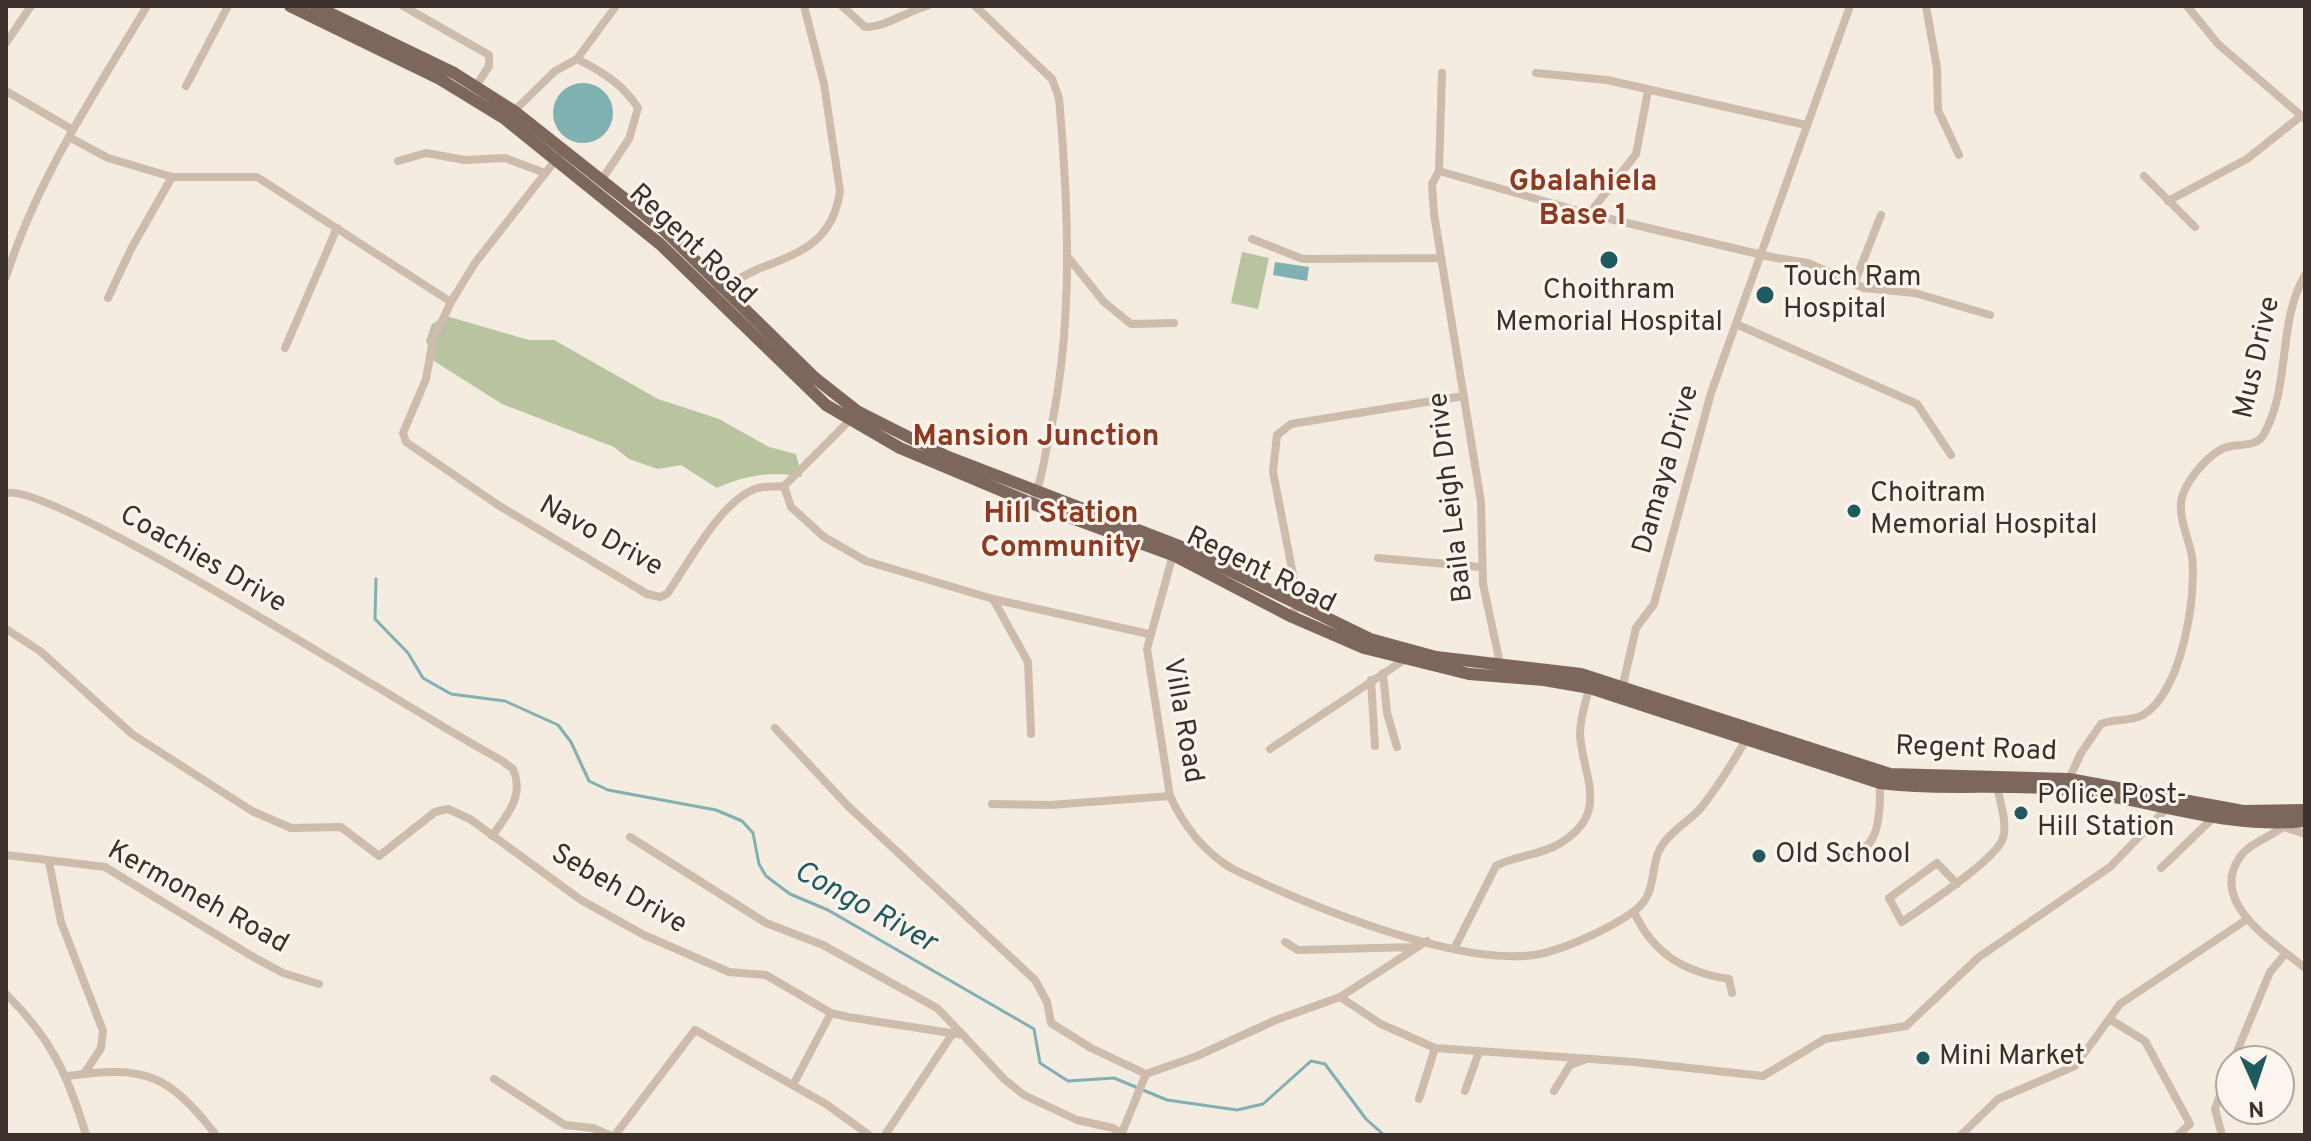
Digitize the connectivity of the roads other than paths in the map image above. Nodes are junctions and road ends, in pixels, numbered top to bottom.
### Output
1 (31, 6) edge
2 (147, 6) edge
3 (228, 6) edge
4 (290, 6) edge
5 (403, 6) edge
6 (616, 6) edge
7 (804, 6) edge
8 (842, 6) edge
9 (927, 6) edge
10 (975, 6) edge
11 (1850, 6) edge
12 (1926, 6) edge
13 (310, 9) edge
14 (2190, 10) edge
15 (345, 28) junction
16 (6, 43) edge
17 (577, 59) junction
18 (1442, 73) dead end
19 (1536, 73) dead end
20 (186, 86) dead end
21 (476, 86) junction
22 (6, 91) edge
23 (1648, 91) junction
24 (514, 111) junction
25 (2303, 117) edge
26 (1806, 125) junction
27 (71, 134) junction
28 (560, 155) junction
29 (1959, 155) dead end
30 (398, 161) dead end
31 (1439, 171) junction
32 (545, 173) junction
33 (2144, 176) dead end
34 (172, 177) junction
35 (601, 181) junction
36 (2168, 201) junction
37 (1589, 214) junction
38 (1881, 215) dead end
39 (2195, 227) dead end
40 (337, 228) junction
41 (1252, 239) dead end
42 (1067, 255) junction
43 (1762, 255) junction
44 (1440, 258) junction
45 (2305, 275) edge
46 (6, 277) edge
47 (1854, 284) junction
48 (722, 286) junction
49 (708, 290) junction
50 (108, 298) dead end
51 (451, 302) junction
52 (1990, 315) dead end
53 (1174, 323) dead end
54 (1736, 324) junction
55 (285, 348) dead end
56 (1463, 396) junction
57 (854, 416) junction
58 (1951, 455) dead end
59 (784, 486) junction
60 (6, 493) edge
61 (1034, 498) junction
62 (1175, 550) junction
63 (1378, 558) dead end
64 (1481, 567) junction
65 (993, 599) junction
66 (1299, 605) junction
67 (1290, 616) junction
68 (6, 629) edge
69 (1149, 634) junction
70 (1404, 660) junction
71 (1501, 670) junction
72 (1383, 673) junction
73 (1371, 680) junction
74 (1591, 682) junction
75 (1621, 691) junction
76 (775, 728) dead end
77 (1031, 734) dead end
78 (1748, 735) junction
79 (1375, 746) dead end
80 (1397, 747) dead end
81 (1270, 749) dead end
82 (1880, 777) junction
83 (2069, 779) junction
84 (1997, 783) junction
85 (1170, 796) junction
86 (992, 804) dead end
87 (2167, 808) junction
88 (2302, 814) edge
89 (2213, 818) junction
90 (2286, 825) junction
91 (2305, 834) edge
92 (492, 836) junction
93 (630, 837) dead end
94 (6, 855) edge
95 (1837, 856) dead end
96 (49, 862) junction
97 (2161, 868) dead end
98 (1957, 884) junction
99 (1634, 912) junction
100 (2246, 920) junction
101 (1427, 941) junction
102 (1285, 942) dead end
103 (1416, 947) junction
104 (1455, 947) junction
105 (2286, 953) junction
106 (2305, 968) edge
107 (319, 984) dead end
108 (1732, 993) dead end
109 (6, 994) edge
110 (1340, 997) junction
111 (831, 1013) junction
112 (2111, 1020) junction
113 (958, 1034) junction
114 (2240, 1045) edge
115 (1435, 1048) junction
116 (1479, 1052) junction
117 (1589, 1059) junction
118 (84, 1074) junction
119 (68, 1076) junction
120 (1144, 1078) junction
121 (494, 1079) dead end
122 (793, 1085) junction
123 (1465, 1091) dead end
124 (1554, 1091) dead end
125 (1419, 1099) dead end
126 (1968, 1132) edge
127 (1122, 1134) edge
128 (86, 1135) edge
129 (216, 1135) edge
130 (612, 1135) edge
131 (869, 1135) edge
132 (885, 1135) edge
133 (2178, 1135) edge

1 - 16 street
2 - 27 street
3 - 20 street
4 - 13 main road, Regent Road
5 - 21 street
6 - 17 street
7 - 48 street
8 - 9 street
10 - 42 street
11 - 26 street, Damaya Drive
12 - 29 street
13 - 15 main road, Regent Road
14 - 25 street
15 - 21 main road, Regent Road
15 - 28 main road, Regent Road
17 - 24 street
17 - 35 street
18 - 31 street, Baila Leigh Drive
19 - 23 street
21 - 24 main road, Regent Road
22 - 27 street
23 - 26 street
23 - 37 street
24 - 28 main road, Regent Road
25 - 36 street
26 - 43 street, Damaya Drive
27 - 34 street
27 - 46 street
28 - 32 street
28 - 35 main road, Regent Road
28 - 49 main road, Regent Road
30 - 32 street
31 - 37 street
31 - 44 street, Baila Leigh Drive
32 - 51 street
33 - 36 street
34 - 40 street
34 - 50 street
35 - 48 main road, Regent Road
36 - 39 street
37 - 43 street
38 - 47 street
40 - 51 street
40 - 55 street
41 - 44 street
42 - 53 street
42 - 61 street
43 - 47 street
43 - 54 street, Damaya Drive
44 - 56 street, Baila Leigh Drive
45 - 83 street, Mus Drive
47 - 52 street
48 - 49 street
48 - 57 main road, Regent Road
49 - 57 main road, Regent Road
51 - 59 street, Navo Drive
54 - 58 street
54 - 75 street, Damaya Drive
56 - 64 street, Baila Leigh Drive
56 - 66 street
57 - 59 street
57 - 61 main road, Regent Road
59 - 65 street
60 - 92 street, Coachies Drive
61 - 62 main road, Regent Road
62 - 66 main road, Regent Road
62 - 67 main road, Regent Road
62 - 69 street, Villa Road
63 - 64 street
64 - 71 street, Baila Leigh Drive
65 - 69 street
65 - 77 street
66 - 67 street
66 - 71 main road, Regent Road
67 - 70 main road, Regent Road
68 - 92 street, Sebeh Drive
69 - 85 street, Villa Road
70 - 71 main road, Regent Road
70 - 72 street
71 - 74 main road, Regent Road
72 - 73 street
72 - 80 street
73 - 79 street
73 - 81 street
74 - 75 main road, Regent Road
74 - 104 street
75 - 78 main road, Regent Road
76 - 120 street
78 - 82 main road, Regent Road
78 - 99 street
82 - 84 main road, Regent Road
82 - 95 street
83 - 84 main road, Regent Road
83 - 88 main road, Regent Road
84 - 87 main road, Regent Road
84 - 98 street
85 - 86 street
85 - 101 street, Villa Road
87 - 89 main road, Regent Road
87 - 117 street
88 - 90 main road, Regent Road
89 - 90 main road, Regent Road
89 - 97 street
90 - 91 street
90 - 100 street
92 - 111 street, Sebeh Drive
93 - 113 street
94 - 96 street, Kermoneh Road
96 - 107 street, Kermoneh Road
96 - 118 street
98 - 98 street
99 - 104 street, Villa Road
99 - 108 street
100 - 105 street
100 - 112 street
101 - 103 street
101 - 104 street, Villa Road
102 - 103 street
103 - 110 street
105 - 106 street
105 - 114 street
109 - 119 street
110 - 115 street
110 - 120 street
111 - 113 street, Sebeh Drive
111 - 122 street
112 - 126 street
112 - 133 street
113 - 127 street
113 - 132 street
115 - 116 street
115 - 125 street
116 - 117 street
116 - 123 street
117 - 124 street
118 - 119 street
118 - 129 street
119 - 128 street
120 - 127 street
121 - 130 street
122 - 130 street
122 - 131 street

